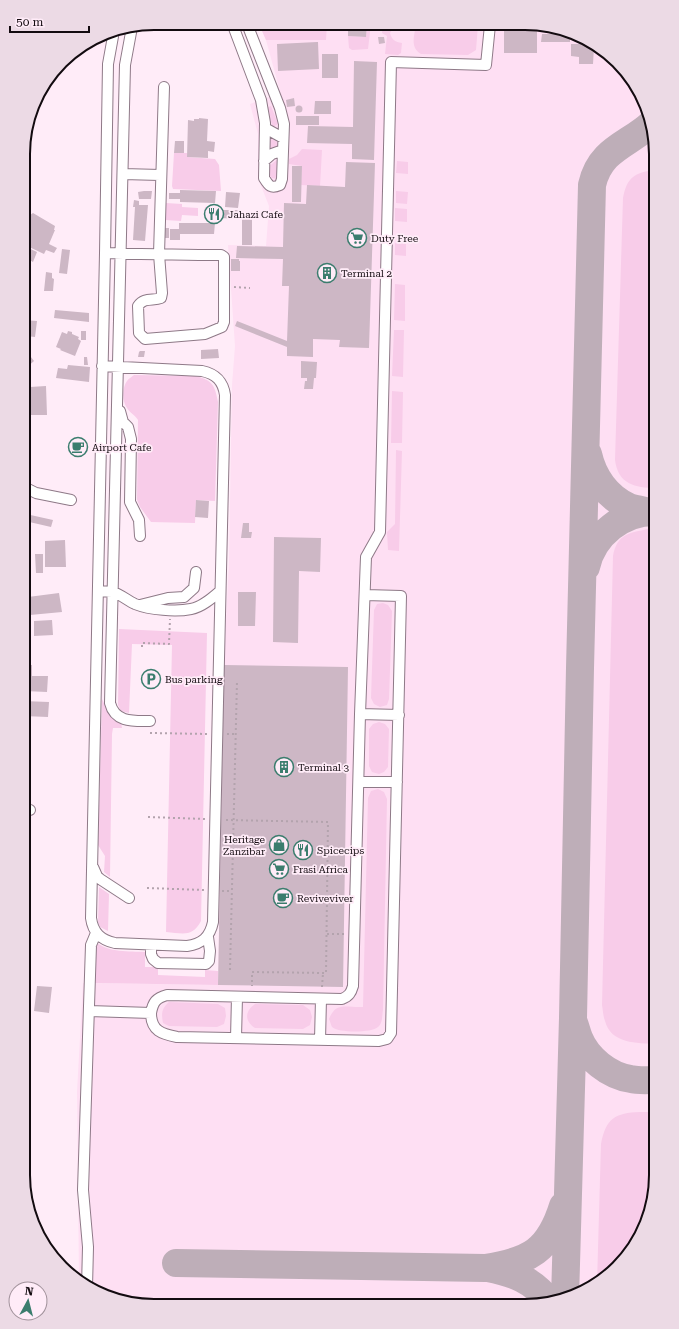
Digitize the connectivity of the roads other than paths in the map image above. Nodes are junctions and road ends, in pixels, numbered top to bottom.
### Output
1 (234, 30) edge
2 (249, 30) edge
3 (490, 30) edge
4 (131, 32) edge
5 (113, 37) edge
6 (164, 87) dead end
7 (265, 128) junction
8 (283, 138) junction
9 (283, 150) junction
10 (264, 161) junction
11 (122, 174) junction
12 (160, 175) junction
13 (105, 253) junction
14 (121, 253) junction
15 (159, 254) junction
16 (102, 366) junction
17 (119, 367) junction
18 (118, 406) junction
19 (30, 490) edge
20 (71, 500) dead end
21 (140, 536) dead end
22 (196, 572) dead end
23 (220, 591) junction
24 (98, 592) junction
25 (113, 592) junction
26 (365, 594) junction
27 (137, 605) junction
28 (360, 714) junction
29 (399, 715) junction
30 (150, 722) dead end
31 (358, 782) junction
32 (397, 782) junction
33 (92, 862) junction
34 (129, 898) dead end
35 (96, 933) junction
36 (208, 936) junction
37 (151, 944) junction
38 (237, 997) junction
39 (321, 999) junction
40 (89, 1011) junction
41 (151, 1013) junction
42 (236, 1038) junction
43 (320, 1040) junction
44 (87, 1279) edge

1 - 7 street
2 - 8 street
3 - 26 street
4 - 11 street
5 - 13 street
6 - 12 street
7 - 8 street
7 - 10 street
8 - 9 street
9 - 10 street
9 - 10 street
11 - 12 street
11 - 14 street
12 - 15 street
13 - 14 street
13 - 16 street
14 - 15 street
14 - 17 street
15 - 15 street
16 - 17 street
16 - 24 street
17 - 18 street
17 - 23 street
18 - 21 street
18 - 25 street
19 - 20 street
22 - 27 street
23 - 27 street
23 - 36 street
24 - 25 street
24 - 33 street
25 - 27 street
25 - 30 street
26 - 28 street
26 - 29 street
28 - 29 street
28 - 31 street
29 - 32 street
31 - 32 street
31 - 39 street
32 - 43 street
33 - 34 street
33 - 35 street
35 - 37 street
35 - 40 street
36 - 37 street
36 - 37 street
38 - 39 street
38 - 41 street
38 - 42 street
39 - 43 street
40 - 41 street
40 - 44 street
41 - 42 street
42 - 43 street

